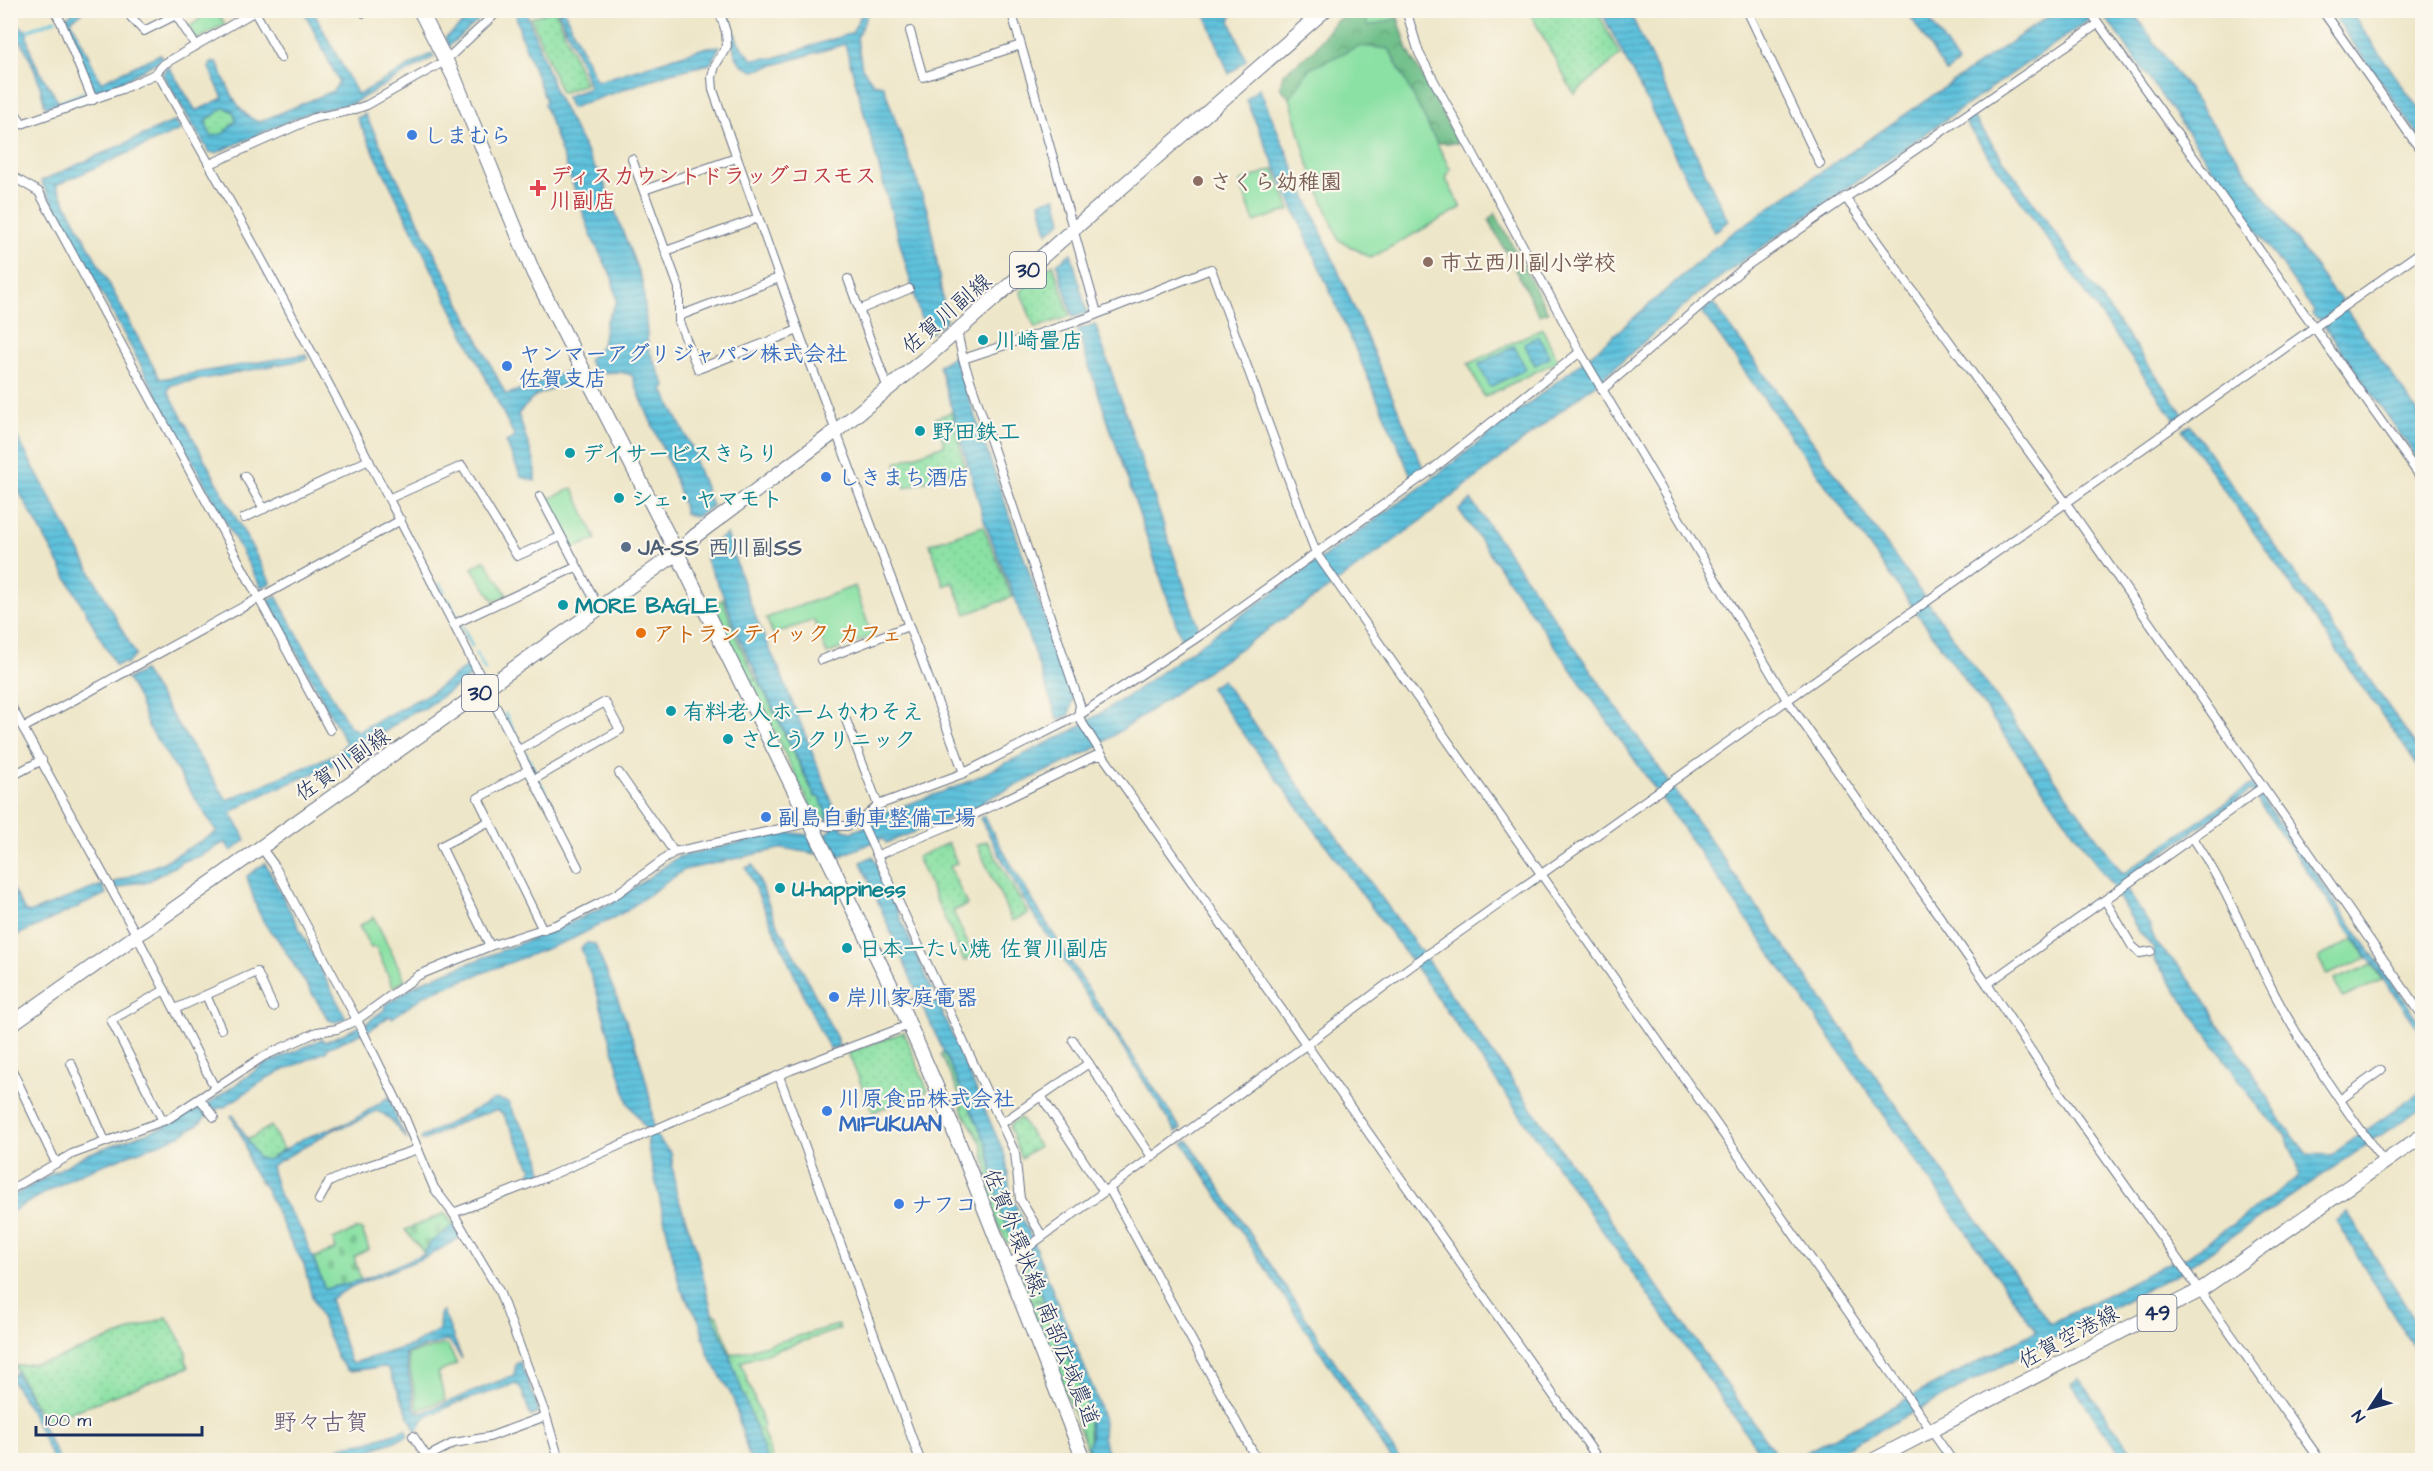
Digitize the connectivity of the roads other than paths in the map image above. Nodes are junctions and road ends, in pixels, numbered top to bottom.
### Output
1 (54, 10) edge
2 (420, 10) edge
3 (719, 10) edge
4 (1011, 10) edge
5 (1325, 10) edge
6 (1406, 10) edge
7 (1747, 10) edge
8 (2089, 10) edge
9 (2322, 10) edge
10 (256, 11) edge
11 (497, 12) dead end
12 (131, 17) dead end
13 (2098, 24) junction
14 (910, 31) dead end
15 (1021, 45) junction
16 (196, 46) junction
17 (280, 58) dead end
18 (446, 61) junction
19 (155, 74) junction
20 (93, 100) junction
21 (10, 105) edge
22 (22, 123) junction
23 (10, 128) edge
24 (2422, 152) edge
25 (736, 158) junction
26 (632, 159) dead end
27 (210, 164) junction
28 (1820, 164) dead end
29 (10, 172) edge
30 (644, 190) junction
31 (1845, 197) junction
32 (758, 218) junction
33 (1073, 231) junction
34 (666, 251) junction
35 (2422, 251) edge
36 (779, 278) junction
37 (848, 279) dead end
38 (909, 289) dead end
39 (859, 310) junction
40 (1097, 314) junction
41 (679, 316) junction
42 (2316, 327) junction
43 (798, 330) junction
44 (957, 331) junction
45 (1580, 352) junction
46 (963, 359) junction
47 (888, 389) junction
48 (1602, 390) junction
49 (836, 431) junction
50 (369, 460) junction
51 (245, 476) dead end
52 (2422, 479) edge
53 (540, 496) dead end
54 (390, 498) junction
55 (2066, 503) junction
56 (264, 509) junction
57 (244, 518) dead end
58 (401, 520) junction
59 (560, 537) junction
60 (677, 553) junction
61 (1316, 553) junction
62 (576, 567) junction
63 (260, 597) junction
64 (599, 608) junction
65 (454, 624) junction
66 (908, 626) junction
67 (821, 660) dead end
68 (487, 688) junction
69 (1787, 700) junction
70 (10, 704) edge
71 (1078, 716) junction
72 (846, 720) dead end
73 (23, 728) junction
74 (330, 730) dead end
75 (519, 750) junction
76 (1103, 756) junction
77 (42, 760) junction
78 (528, 770) junction
79 (619, 773) dead end
80 (964, 773) junction
81 (10, 777) edge
82 (533, 780) junction
83 (2263, 787) junction
84 (878, 805) junction
85 (490, 821) junction
86 (812, 822) junction
87 (863, 823) junction
88 (2193, 838) junction
89 (260, 846) junction
90 (674, 852) junction
91 (878, 855) junction
92 (578, 867) dead end
93 (1542, 875) junction
94 (2109, 897) junction
95 (543, 930) junction
96 (137, 936) junction
97 (490, 946) junction
98 (2151, 951) dead end
99 (1987, 984) junction
100 (165, 990) junction
101 (939, 991) junction
102 (206, 995) junction
103 (901, 1006) junction
104 (273, 1007) dead end
105 (175, 1009) junction
106 (2422, 1015) edge
107 (358, 1021) junction
108 (10, 1025) edge
109 (909, 1025) junction
110 (221, 1029) dead end
111 (1073, 1040) dead end
112 (1306, 1046) junction
113 (71, 1063) dead end
114 (1089, 1063) junction
115 (12, 1070) edge
116 (2381, 1070) dead end
117 (779, 1076) junction
118 (215, 1088) junction
119 (1041, 1096) junction
120 (2340, 1100) junction
121 (201, 1102) junction
122 (214, 1117) dead end
123 (163, 1121) junction
124 (1002, 1123) junction
125 (2422, 1136) edge
126 (105, 1141) junction
127 (418, 1149) junction
128 (1152, 1157) junction
129 (2384, 1162) junction
130 (56, 1163) junction
131 (10, 1190) edge
132 (1106, 1190) junction
133 (319, 1200) dead end
134 (453, 1213) junction
135 (1039, 1239) junction
136 (1006, 1267) junction
137 (2199, 1291) junction
138 (546, 1416) junction
139 (1931, 1431) junction
140 (413, 1436) dead end
141 (428, 1459) edge
142 (559, 1461) edge
143 (920, 1461) edge
144 (1084, 1461) edge
145 (1257, 1461) edge
146 (1599, 1461) edge
147 (1874, 1461) edge
148 (1952, 1461) edge
149 (2320, 1461) edge

1 - 20 street
2 - 18 main road, 佐賀外環状線; 南部広域農道
3 - 25 street
4 - 15 street
5 - 33 main road, 佐賀川副線 / 30
6 - 45 street
7 - 28 street
8 - 13 street
9 - 24 street
10 - 16 street
10 - 17 street
11 - 18 street
12 - 16 street
13 - 31 street
13 - 42 street
14 - 15 street
15 - 33 street
16 - 19 street
18 - 27 street
18 - 60 main road, 佐賀外環状線; 南部広域農道
19 - 20 street
19 - 27 street
20 - 22 street
21 - 22 street
22 - 23 street
25 - 30 street
25 - 32 street
26 - 30 street
27 - 50 street
29 - 63 street
30 - 34 street
31 - 48 street
31 - 55 street
32 - 34 street
32 - 36 street
33 - 40 street
33 - 44 main road, 佐賀川副線 / 30
34 - 41 street
35 - 42 street
36 - 41 street
36 - 43 street
37 - 39 street
38 - 39 street
39 - 47 street
40 - 46 street
40 - 61 street
41 - 43 street
42 - 52 street
42 - 55 street
43 - 49 street
44 - 46 street
44 - 47 main road, 佐賀川副線 / 30
45 - 48 street
45 - 61 street
46 - 71 street
47 - 49 main road, 佐賀川副線 / 30
48 - 69 street
49 - 60 main road, 佐賀川副線 / 30
49 - 66 street
50 - 54 street
50 - 56 street
51 - 56 street
53 - 59 street
54 - 58 street
54 - 59 street
55 - 69 street
55 - 83 street
56 - 57 street
58 - 63 street
58 - 65 street
59 - 62 street
60 - 64 main road, 佐賀川副線 / 30
60 - 86 main road, 佐賀外環状線; 南部広域農道
61 - 71 street
61 - 93 street
62 - 64 street
62 - 65 street
63 - 73 street
63 - 74 street
64 - 68 main road, 佐賀川副線 / 30
65 - 68 street
66 - 67 street
66 - 80 street
68 - 75 street
68 - 89 main road, 佐賀川副線 / 30
69 - 93 street
69 - 99 street
70 - 73 street
71 - 76 street
71 - 80 street
72 - 84 street
73 - 77 street
75 - 78 street
75 - 82 street
76 - 91 street
76 - 112 street
77 - 81 street
77 - 96 street
78 - 82 street
78 - 85 street
79 - 90 street
80 - 84 street
82 - 92 street
83 - 88 street
83 - 106 street
84 - 87 street
85 - 95 street
85 - 97 street
86 - 87 street
86 - 90 street
86 - 103 main road, 佐賀外環状線; 南部広域農道
87 - 91 street
88 - 94 street
88 - 120 street
89 - 96 main road, 佐賀川副線 / 30
89 - 107 street
90 - 95 street
91 - 101 street
93 - 112 street
93 - 139 street
94 - 98 street
94 - 99 street
95 - 97 street
96 - 100 street
96 - 108 main road, 佐賀川副線 / 30
97 - 107 street
99 - 137 street
100 - 105 street
100 - 123 street
101 - 103 street
101 - 124 street
102 - 104 street
102 - 105 street
102 - 110 street
103 - 109 main road, 佐賀外環状線; 南部広域農道
105 - 118 street
107 - 118 street
107 - 127 street
109 - 117 street
109 - 136 main road, 佐賀外環状線; 南部広域農道
111 - 114 street
112 - 128 street
112 - 146 street
113 - 126 street
114 - 119 street
114 - 128 street
115 - 130 street
116 - 120 street
117 - 134 street
117 - 143 street
118 - 121 street
119 - 124 street
119 - 132 street
120 - 129 street
121 - 122 street
121 - 123 street
123 - 126 street
124 - 135 street
125 - 129 main road, 佐賀空港線 / 49
126 - 130 street
127 - 133 street
127 - 134 street
128 - 132 street
129 - 137 main road, 佐賀空港線 / 49
130 - 131 street
132 - 135 street
132 - 145 street
134 - 138 street
135 - 136 street
136 - 144 main road, 佐賀外環状線; 南部広域農道
137 - 139 main road, 佐賀空港線 / 49
137 - 149 street
138 - 141 street
138 - 142 street
139 - 147 main road, 佐賀空港線 / 49
139 - 148 street
140 - 141 street

